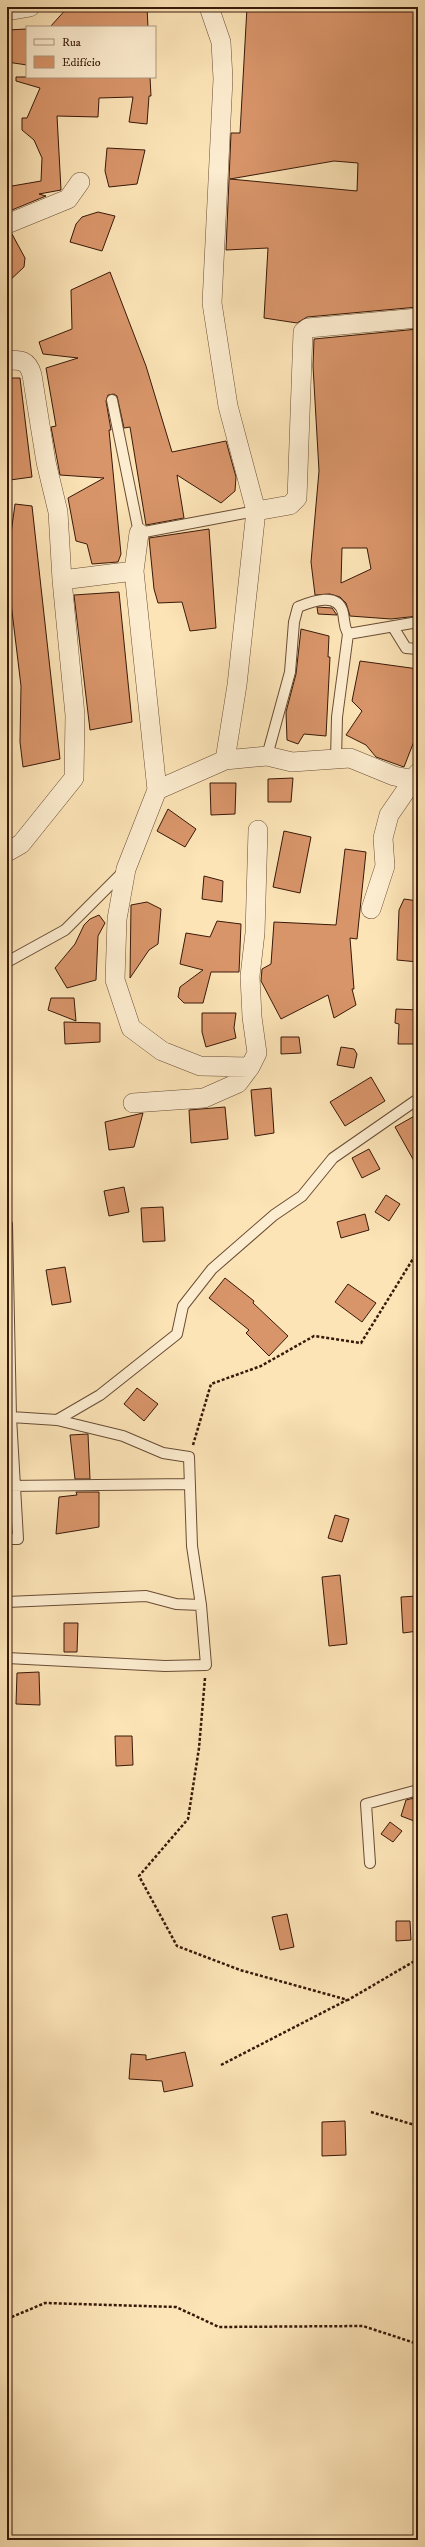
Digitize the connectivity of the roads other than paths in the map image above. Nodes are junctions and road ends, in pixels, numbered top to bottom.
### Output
1 (30, 7) edge
2 (210, 7) edge
3 (7, 11) edge
4 (80, 182) dead end
5 (7, 224) edge
6 (418, 318) edge
7 (7, 360) edge
8 (112, 400) dead end
9 (256, 511) junction
10 (139, 533) junction
11 (134, 571) junction
12 (62, 580) junction
13 (418, 622) edge
14 (393, 627) junction
15 (348, 634) junction
16 (418, 648) edge
17 (267, 756) junction
18 (336, 759) junction
19 (225, 760) junction
20 (417, 776) edge
21 (157, 790) junction
22 (258, 830) dead end
23 (7, 852) edge
24 (126, 869) junction
25 (371, 909) dead end
26 (7, 962) edge
27 (250, 1067) junction
28 (418, 1099) edge
29 (134, 1103) dead end
30 (7, 1224) edge
31 (7, 1250) edge
32 (8, 1308) edge
33 (8, 1365) edge
34 (9, 1417) edge
35 (57, 1420) junction
36 (190, 1484) junction
37 (11, 1486) edge
38 (7, 1539) edge
39 (7, 1602) edge
40 (201, 1606) junction
41 (7, 1658) edge
42 (418, 1790) edge
43 (370, 1863) dead end

1 - 3 street
2 - 9 street
4 - 5 street
6 - 9 street
7 - 12 street
8 - 10 lane
9 - 10 lane
9 - 19 street
10 - 11 street
11 - 12 street
11 - 21 street
12 - 23 street
13 - 14 lane
14 - 15 lane
14 - 16 lane
15 - 17 lane
15 - 18 lane
17 - 18 street
17 - 19 street
18 - 20 street
19 - 21 street
20 - 25 street
21 - 24 street
22 - 27 street
24 - 26 lane
24 - 27 street
27 - 29 street
28 - 35 lane
30 - 31 lane
31 - 32 lane
32 - 33 lane
33 - 34 lane
34 - 35 lane
34 - 37 lane
35 - 36 lane
36 - 37 lane
36 - 40 lane
37 - 38 lane
39 - 40 lane
40 - 41 lane
42 - 43 lane

